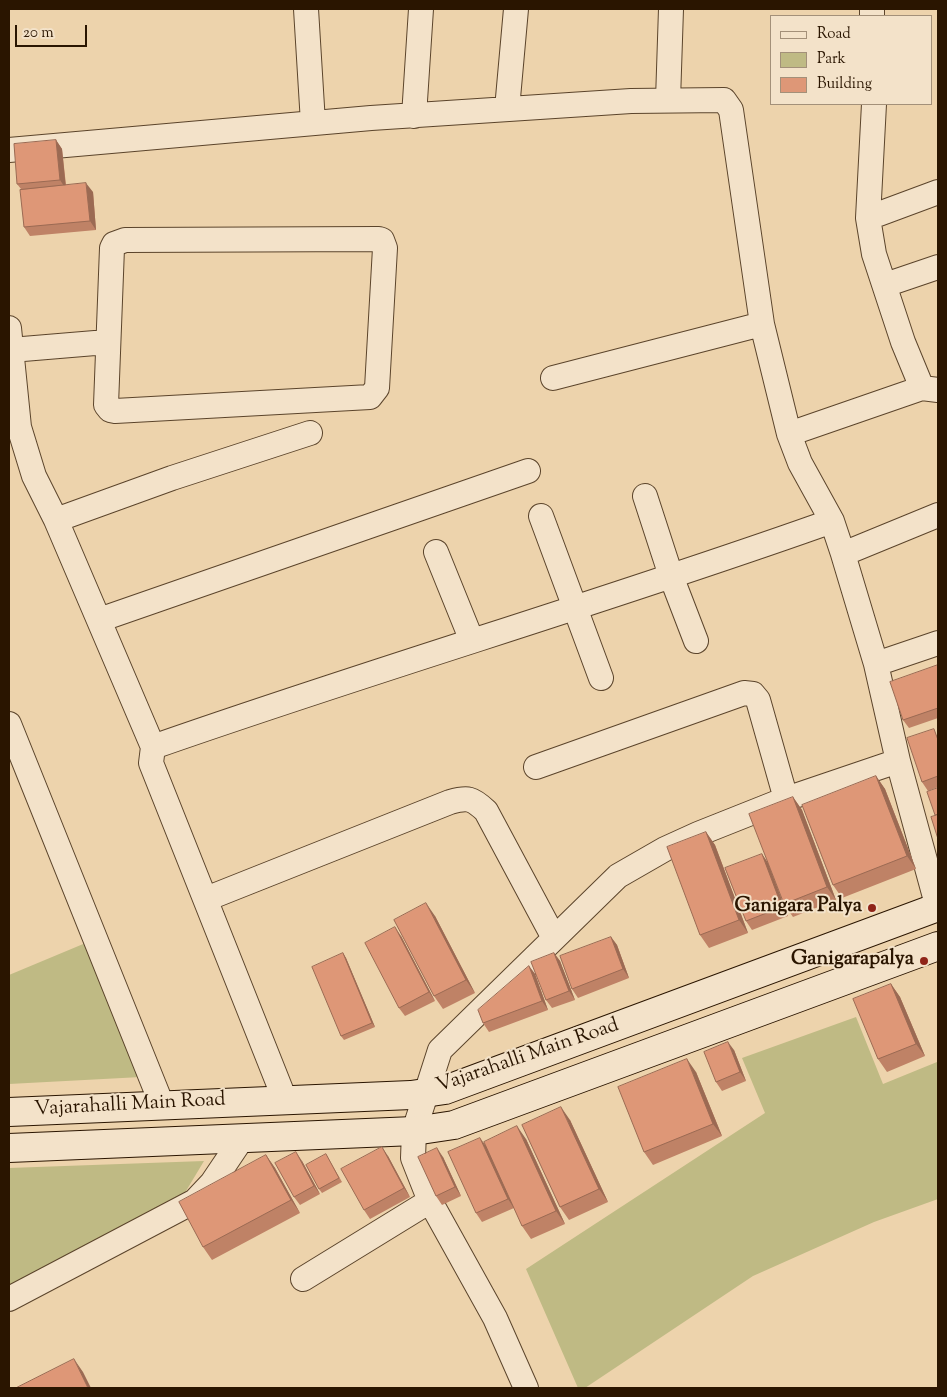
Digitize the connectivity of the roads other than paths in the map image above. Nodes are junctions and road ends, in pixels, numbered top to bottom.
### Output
1 (306, 9) edge
2 (421, 9) edge
3 (516, 9) edge
4 (671, 9) edge
5 (668, 100) junction
6 (874, 105) edge
7 (507, 109) junction
8 (414, 116) junction
9 (313, 123) junction
10 (9, 150) edge
11 (938, 192) edge
12 (868, 218) junction
13 (938, 267) edge
14 (885, 285) junction
15 (762, 324) junction
16 (10, 339) edge
17 (107, 342) junction
18 (553, 378) dead end
19 (930, 389) edge
20 (310, 433) dead end
21 (789, 434) junction
22 (528, 471) dead end
23 (645, 496) dead end
24 (938, 515) edge
25 (541, 516) dead end
26 (56, 520) junction
27 (832, 521) junction
28 (436, 552) dead end
29 (843, 554) junction
30 (672, 576) junction
31 (576, 607) junction
32 (99, 620) junction
33 (472, 641) junction
34 (696, 641) dead end
35 (938, 643) edge
36 (876, 664) junction
37 (601, 678) dead end
38 (9, 724) edge
39 (901, 746) junction
40 (153, 747) junction
41 (14, 755) edge
42 (536, 767) dead end
43 (786, 799) junction
44 (206, 898) junction
45 (938, 908) edge
46 (554, 938) junction
47 (938, 946) edge
48 (427, 1093) junction
49 (285, 1100) junction
50 (162, 1105) junction
51 (9, 1112) edge
52 (414, 1131) junction
53 (244, 1138) junction
54 (9, 1148) edge
55 (430, 1201) junction
56 (303, 1279) dead end
57 (9, 1299) edge
58 (526, 1388) edge

1 - 9 street
2 - 8 street
3 - 7 street
4 - 5 street
5 - 7 street
5 - 15 street
6 - 12 street
7 - 8 street
8 - 9 street
9 - 10 street
11 - 12 street
12 - 14 street
13 - 14 street
14 - 19 street
15 - 18 street
15 - 21 street
16 - 17 street
16 - 26 street
17 - 17 street
19 - 21 street
20 - 26 street
21 - 27 street
22 - 32 street
23 - 30 street
24 - 29 street
25 - 31 street
26 - 32 street
27 - 29 street
27 - 30 street
28 - 33 street
29 - 36 street
30 - 31 street
30 - 34 street
31 - 33 street
31 - 37 street
32 - 40 street
33 - 40 street
35 - 36 street
36 - 39 street
38 - 41 street
39 - 43 street
39 - 45 street
40 - 44 street
41 - 50 street
42 - 43 street
43 - 46 street
44 - 46 street
44 - 49 street
45 - 48 main road, Vajarahalli Main Road
46 - 48 street
47 - 52 main road, Vajarahalli Main Road
48 - 49 main road, Vajarahalli Main Road
48 - 52 street
49 - 50 main road, Vajarahalli Main Road
50 - 51 main road, Vajarahalli Main Road
52 - 53 main road, Vajarahalli Main Road
52 - 55 street
53 - 54 main road, Vajarahalli Main Road
53 - 57 street
55 - 56 street
55 - 58 street

